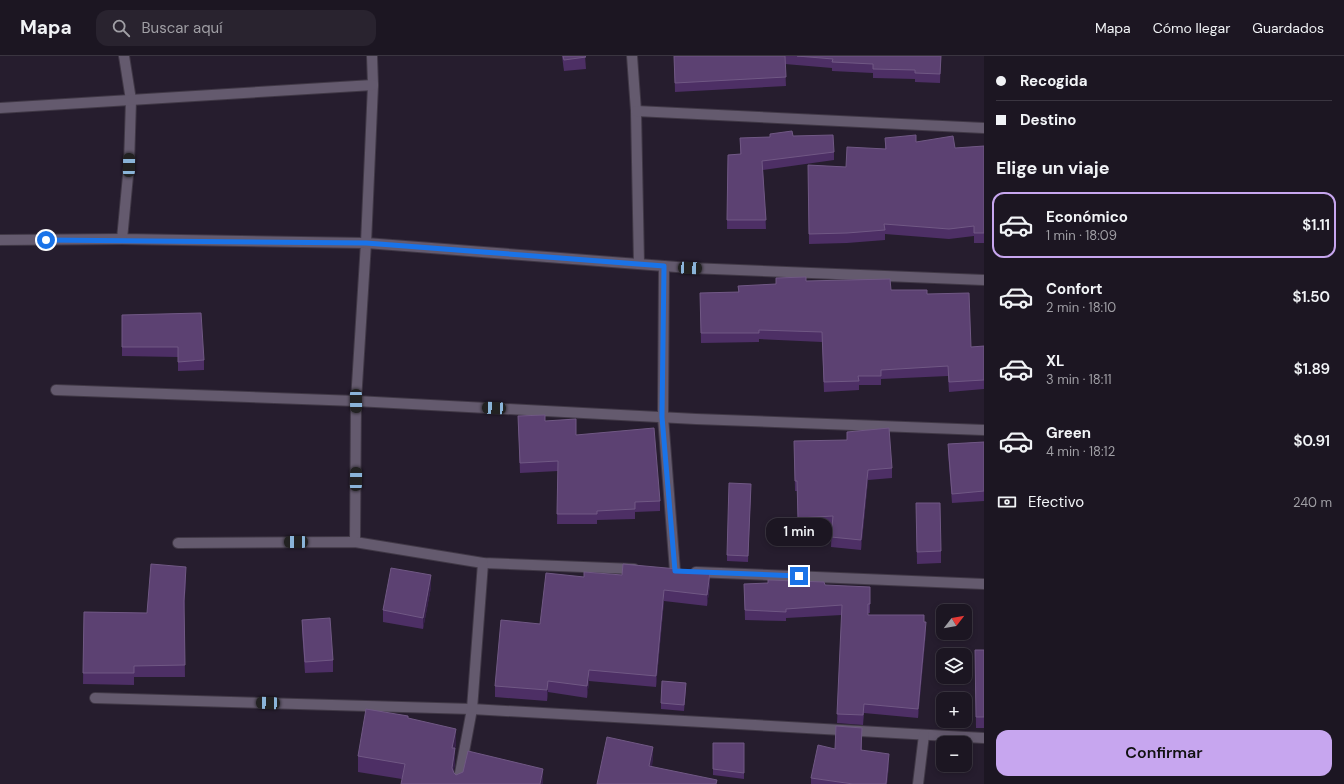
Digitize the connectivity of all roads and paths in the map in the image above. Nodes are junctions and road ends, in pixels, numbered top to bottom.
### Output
1 (124, 56) edge
2 (372, 56) edge
3 (632, 56) edge
4 (373, 85) junction
5 (131, 100) junction
6 (0, 108) edge
7 (636, 110) junction
8 (984, 128) edge
9 (122, 239) junction
10 (0, 240) edge
11 (366, 243) junction
12 (640, 264) junction
13 (664, 266) junction
14 (984, 280) edge
15 (56, 390) dead end
16 (356, 401) junction
17 (662, 417) junction
18 (984, 430) edge
19 (355, 542) junction
20 (178, 543) dead end
21 (483, 563) junction
22 (644, 570) edge
23 (984, 584) edge
24 (95, 698) dead end
25 (472, 709) junction
26 (924, 735) junction
27 (984, 738) edge
28 (458, 784) edge
29 (918, 784) edge

1 - 5 street
2 - 4 street
3 - 7 street
4 - 5 street
4 - 11 street
5 - 6 street
5 - 9 street
7 - 8 street
7 - 12 street
9 - 10 street
9 - 11 street
11 - 12 street
11 - 16 street
12 - 13 street
13 - 14 street
13 - 17 street
15 - 16 street
16 - 17 street
16 - 19 street
17 - 18 street
17 - 23 street
19 - 20 street
19 - 21 street
21 - 22 street
21 - 25 street
24 - 25 street
25 - 26 street
25 - 28 street
26 - 27 street
26 - 29 street

